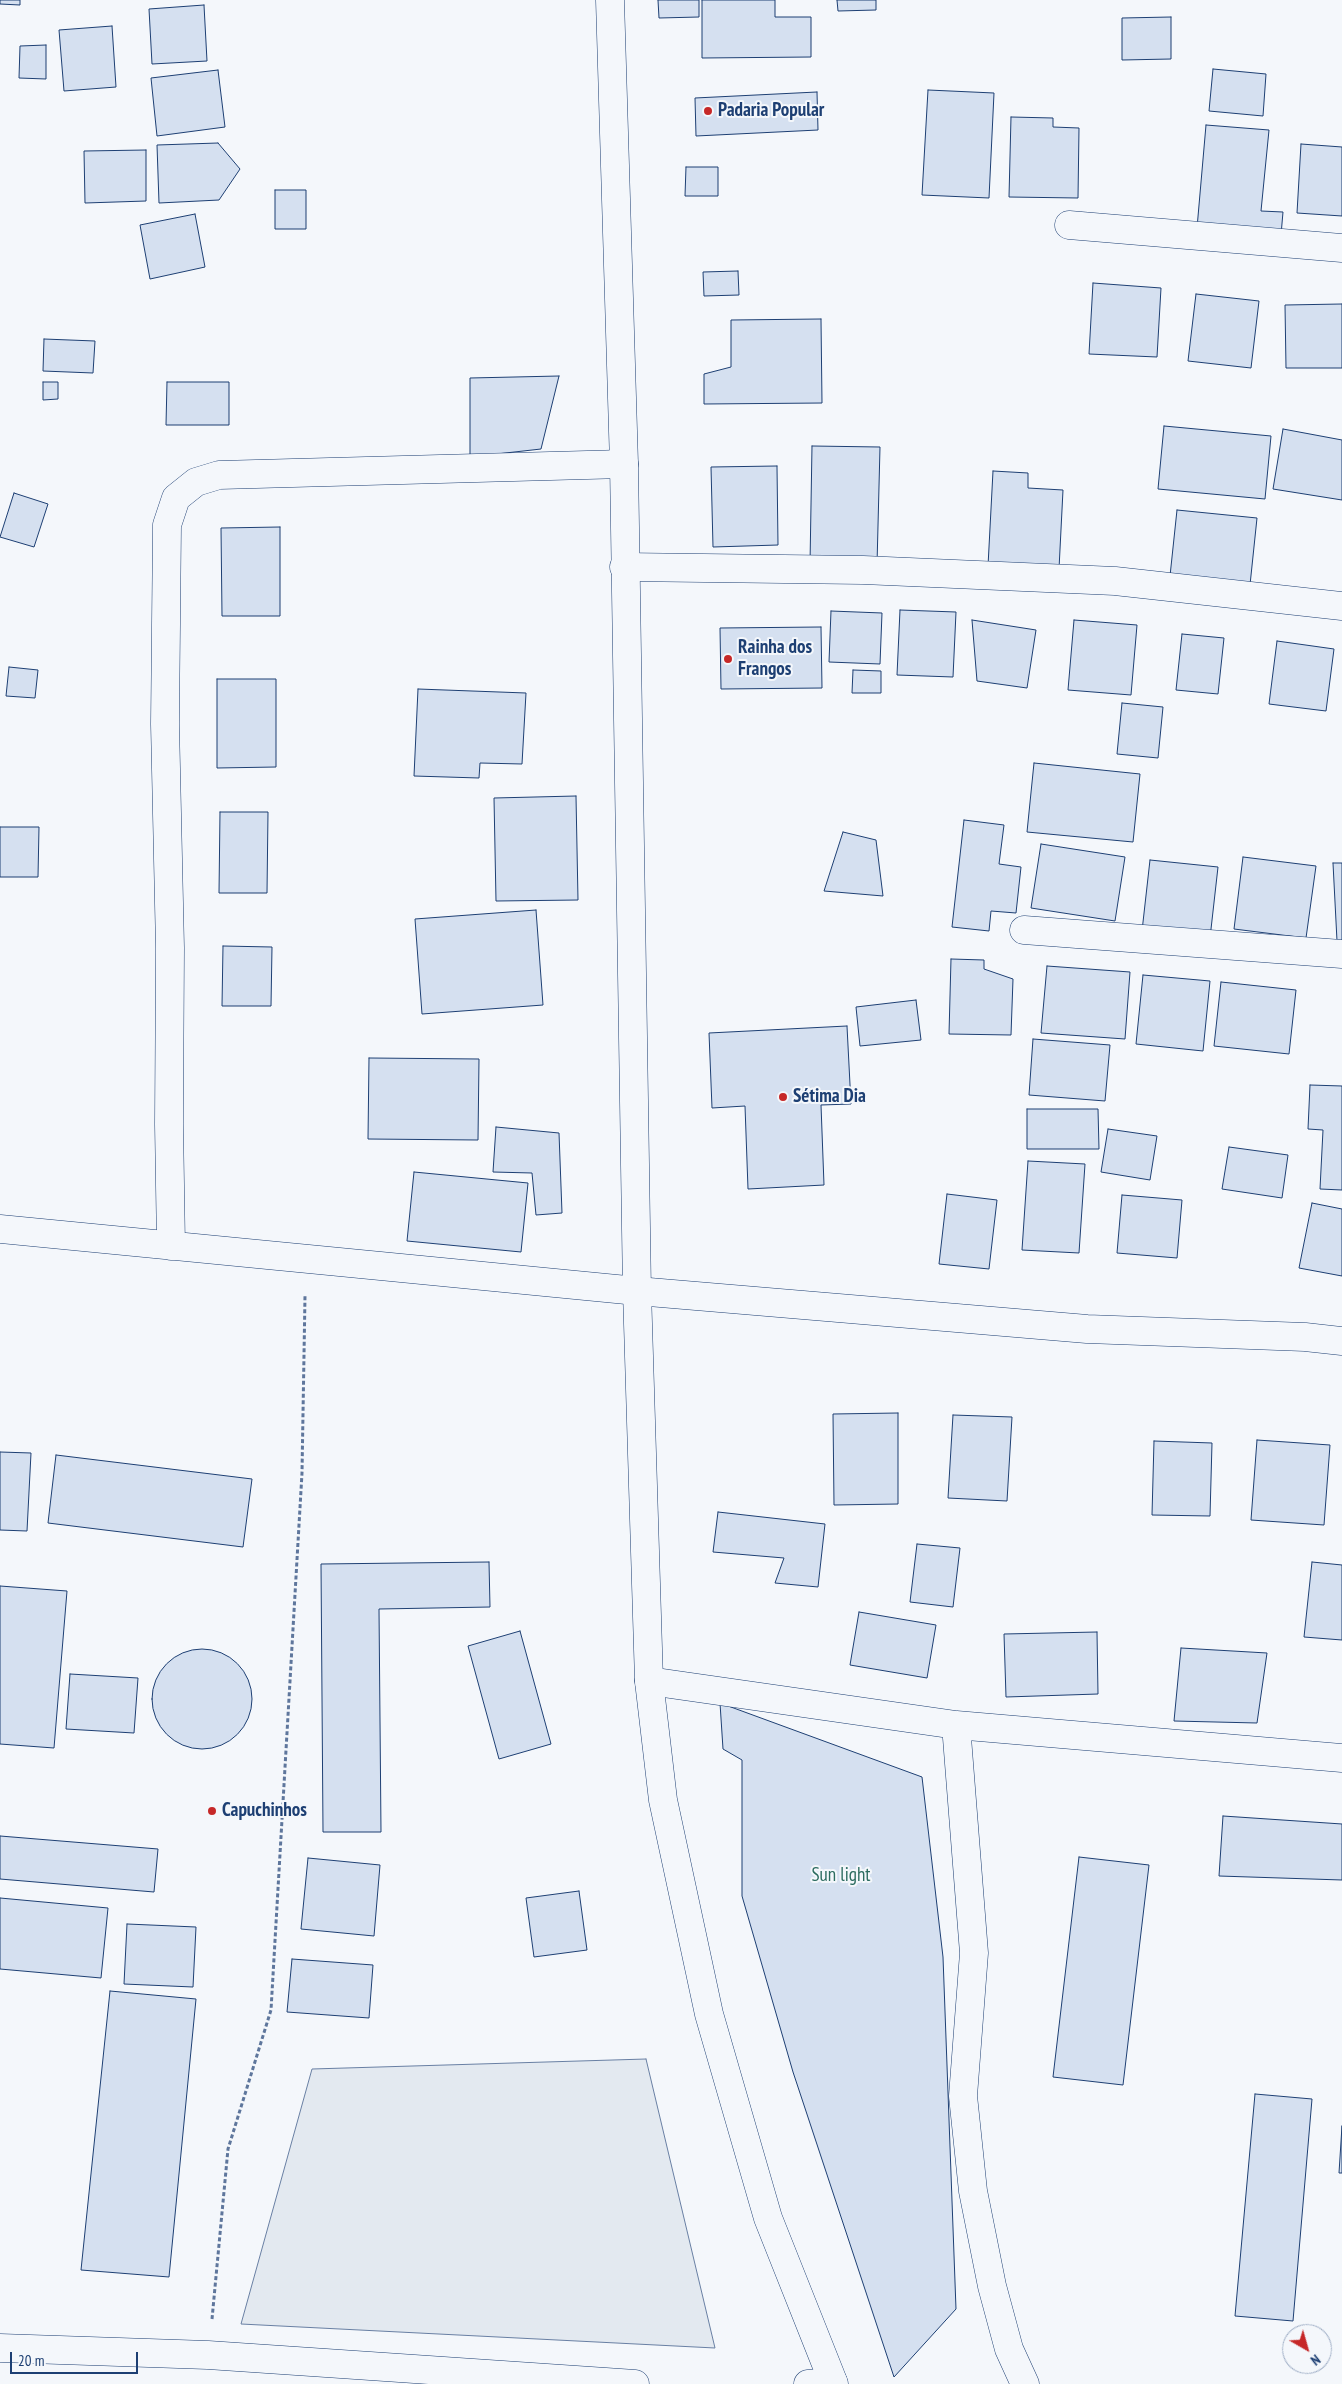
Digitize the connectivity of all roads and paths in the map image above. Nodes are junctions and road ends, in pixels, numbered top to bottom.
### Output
1 (610, 0) edge
2 (1069, 225) dead end
3 (1342, 248) edge
4 (624, 464) junction
5 (624, 567) junction
6 (1342, 606) edge
7 (1024, 930) dead end
8 (1342, 954) edge
9 (0, 1229) edge
10 (171, 1246) junction
11 (306, 1261) junction
12 (637, 1291) junction
13 (1342, 1341) edge
14 (649, 1681) junction
15 (956, 1725) junction
16 (1342, 1758) edge
17 (0, 2348) edge
18 (208, 2355) junction
19 (429, 2377) edge
20 (635, 2384) edge
21 (825, 2384) edge
22 (1025, 2384) edge

1 - 4 street
2 - 3 street
4 - 5 street
4 - 10 street
5 - 6 street
5 - 12 street
7 - 8 street
9 - 10 street
10 - 11 street
11 - 12 street
11 - 18 path
12 - 13 street
12 - 14 street
14 - 15 street
14 - 21 street
15 - 16 street
15 - 22 street
17 - 18 street
18 - 19 street
19 - 20 street

